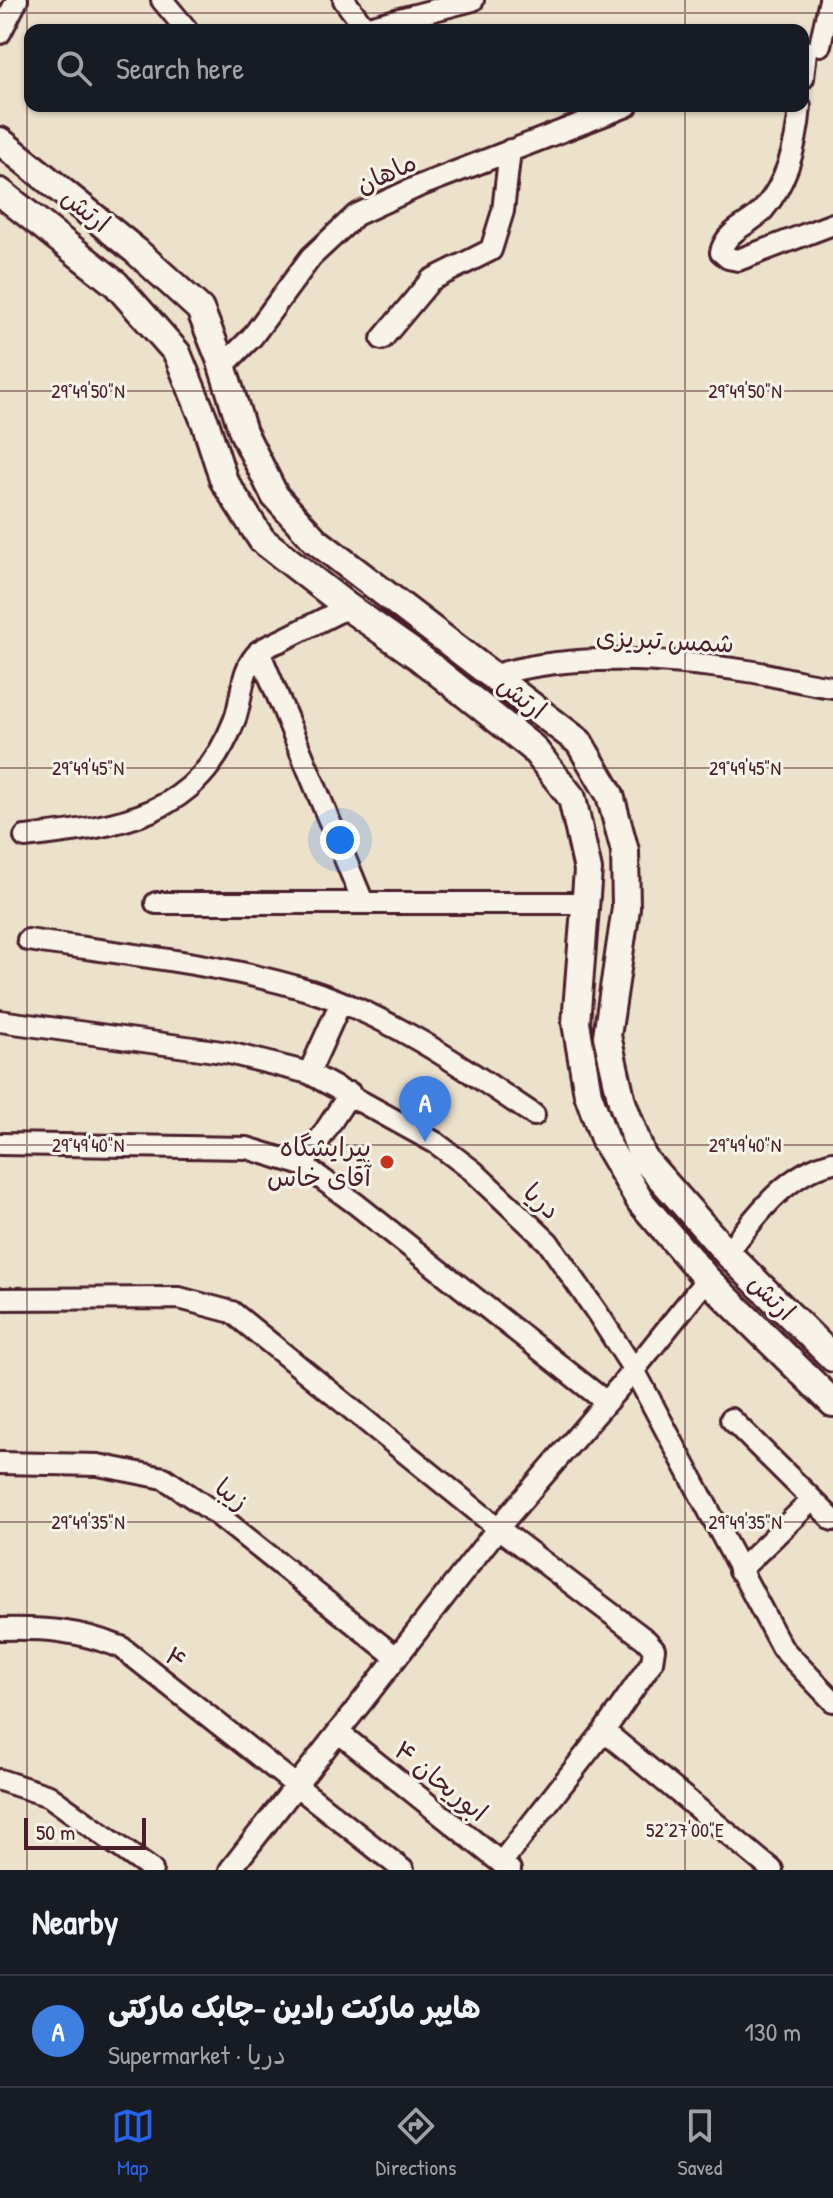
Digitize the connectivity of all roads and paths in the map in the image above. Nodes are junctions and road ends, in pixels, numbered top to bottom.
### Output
1 (17, 0) edge
2 (162, 0) edge
3 (344, 0) edge
4 (473, 0) edge
5 (830, 0) edge
6 (182, 24) edge
7 (358, 24) edge
8 (380, 24) edge
9 (0, 33) edge
10 (815, 47) edge
11 (611, 112) edge
12 (800, 112) edge
13 (0, 141) edge
14 (510, 150) junction
15 (0, 192) edge
16 (833, 224) edge
17 (382, 339) dead end
18 (222, 367) junction
19 (348, 607) junction
20 (259, 651) junction
21 (495, 675) junction
22 (833, 687) edge
23 (25, 837) dead end
24 (363, 902) junction
25 (156, 903) dead end
26 (585, 903) junction
27 (28, 940) dead end
28 (340, 1004) junction
29 (0, 1021) edge
30 (309, 1073) junction
31 (350, 1093) junction
32 (534, 1115) dead end
33 (0, 1144) edge
34 (833, 1162) edge
35 (303, 1165) junction
36 (727, 1253) junction
37 (707, 1279) junction
38 (0, 1299) edge
39 (833, 1358) edge
40 (634, 1370) junction
41 (606, 1402) junction
42 (833, 1403) edge
43 (731, 1419) dead end
44 (0, 1463) edge
45 (812, 1500) junction
46 (833, 1520) edge
47 (498, 1528) junction
48 (739, 1571) junction
49 (0, 1629) edge
50 (396, 1657) junction
51 (833, 1701) edge
52 (604, 1731) junction
53 (338, 1732) junction
54 (0, 1780) edge
55 (297, 1785) junction
56 (506, 1866) edge
57 (152, 1870) edge
58 (230, 1870) edge
59 (403, 1870) edge
60 (772, 1870) edge

1 - 9 street
2 - 6 street
3 - 7 street
4 - 8 street
5 - 10 street
11 - 14 street, ماهان
12 - 16 street
13 - 18 main road, ارتش
14 - 17 street
14 - 18 street, ماهان
15 - 19 main road, ارتش
18 - 21 main road, ارتش
19 - 20 street
19 - 26 main road, ارتش
20 - 23 street
20 - 24 street
21 - 22 street, شمس تبریزی
21 - 36 main road, ارتش
24 - 25 street
24 - 26 street
26 - 37 main road, ارتش
27 - 28 street
28 - 30 street
28 - 32 street
29 - 30 street, دریا
30 - 31 street, دریا
31 - 35 street
31 - 40 street, دریا
33 - 35 street
34 - 36 street
35 - 41 street
36 - 39 main road, ارتش
37 - 40 street
37 - 42 main road, ارتش
38 - 47 street
40 - 41 street
40 - 48 street, دریا
41 - 47 street
43 - 45 street
44 - 50 street, زیبا
45 - 46 street
45 - 48 street
47 - 50 street
47 - 52 street
48 - 51 street, دریا
49 - 55 street, ۴
50 - 53 street
52 - 56 street
52 - 60 street
53 - 55 street
53 - 56 street, ابوریحان ۴
54 - 57 street
55 - 58 street
55 - 59 street, ۴

